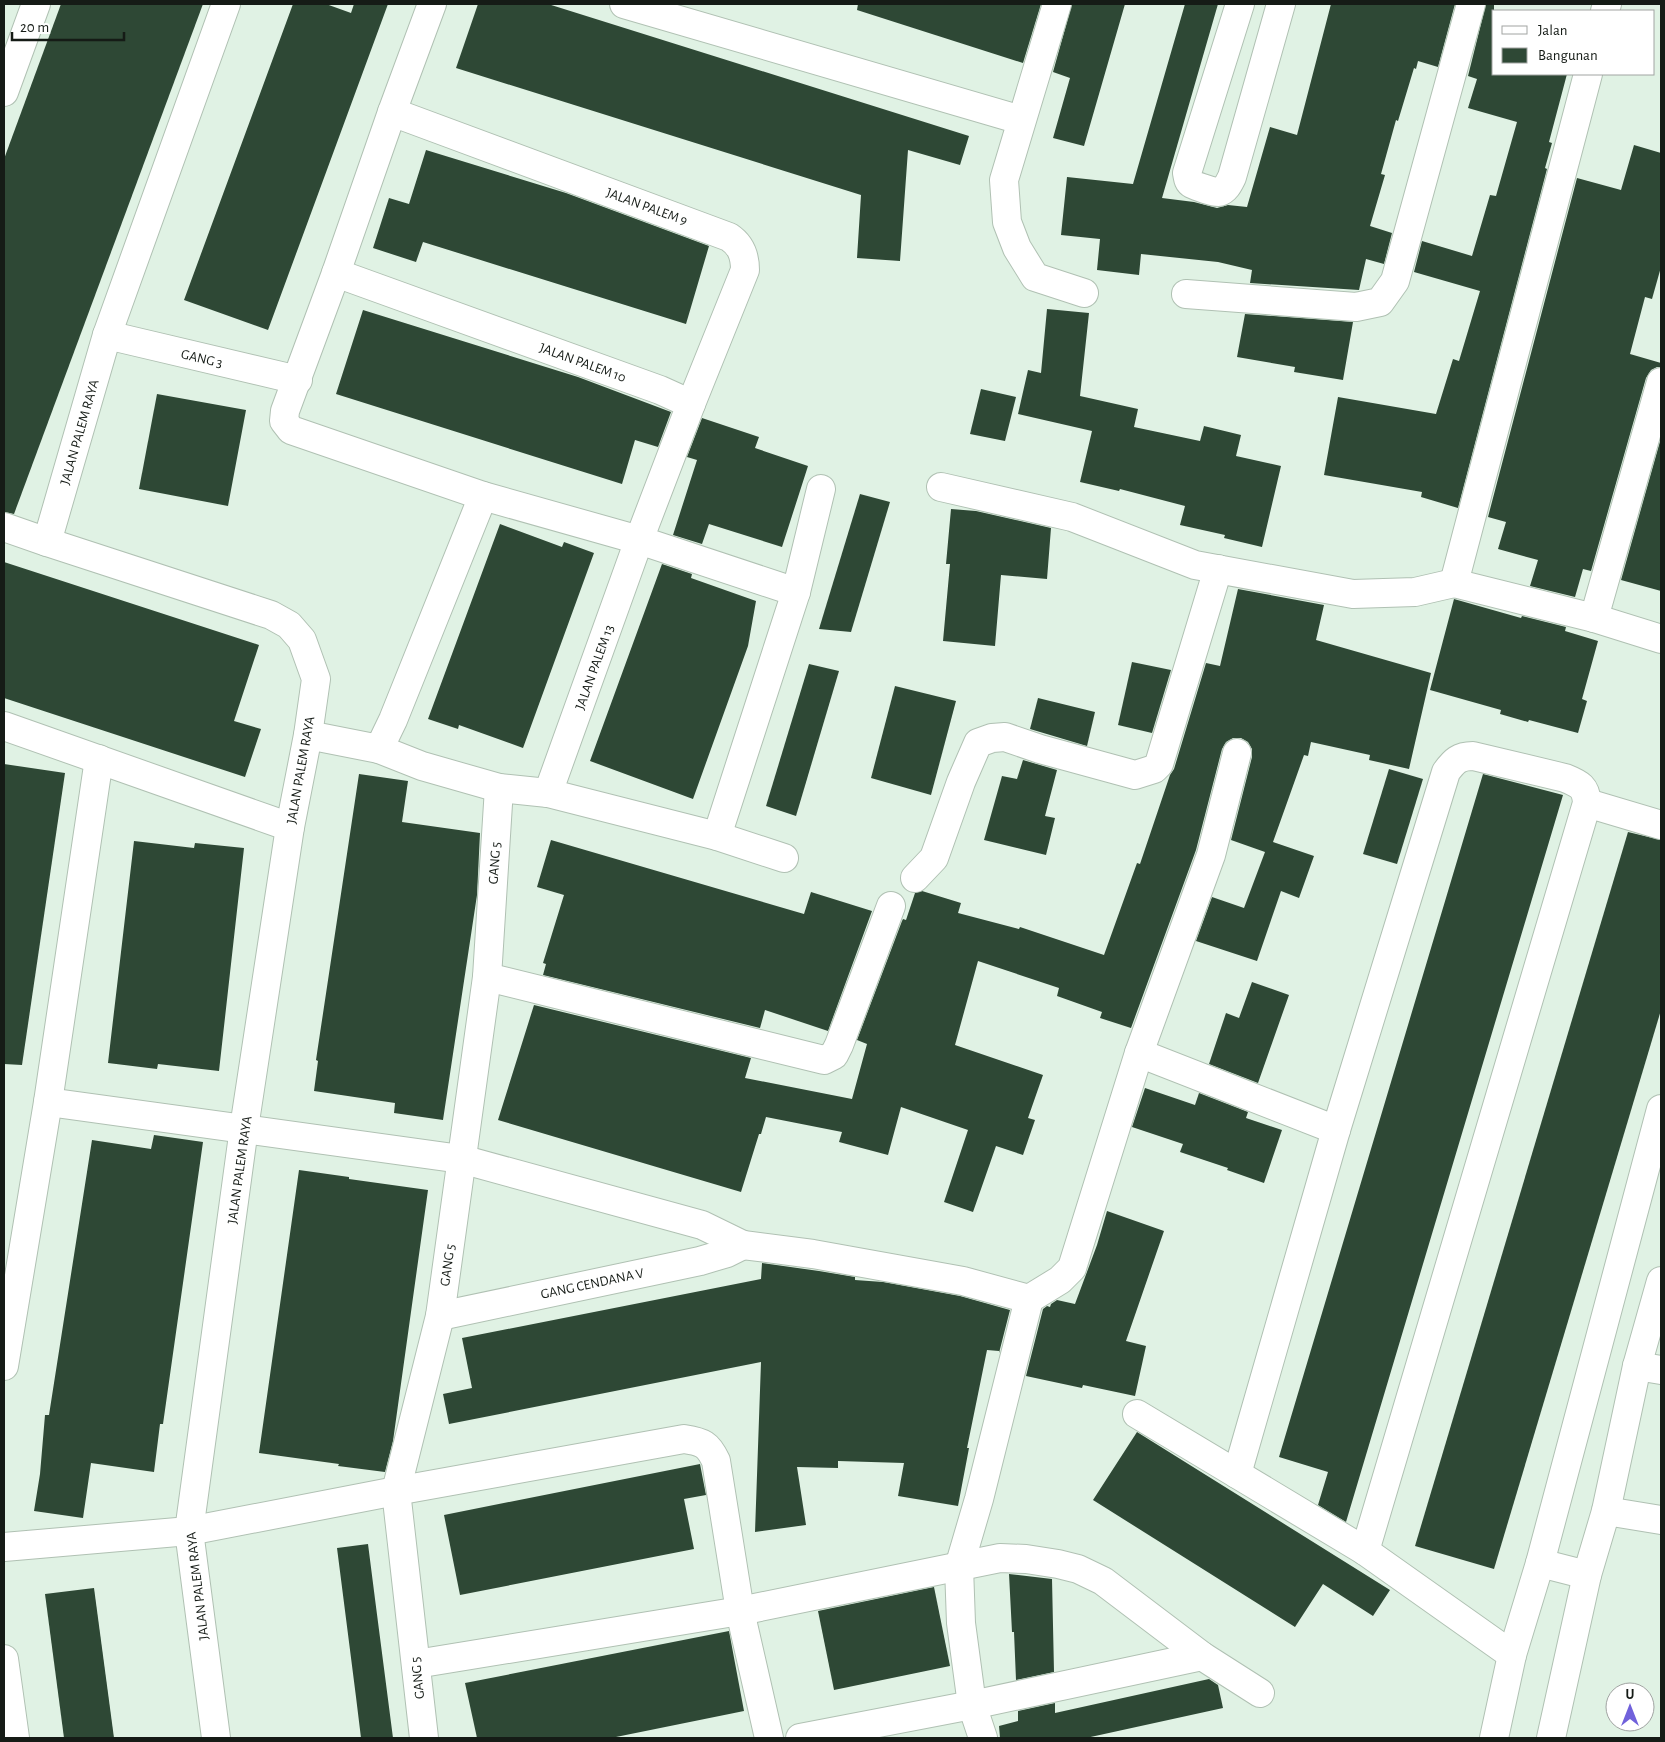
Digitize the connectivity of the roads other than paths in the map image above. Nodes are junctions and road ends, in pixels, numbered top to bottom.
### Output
1 (36, 4) edge
2 (226, 4) edge
3 (432, 4) edge
4 (624, 4) edge
5 (1057, 4) edge
6 (1240, 4) edge
7 (1281, 4) edge
8 (1471, 4) edge
9 (1588, 75) edge
10 (4, 92) edge
11 (392, 112) junction
12 (1021, 120) junction
13 (336, 274) junction
14 (1084, 293) dead end
15 (1186, 294) dead end
16 (107, 335) junction
17 (298, 380) junction
18 (1661, 382) edge
19 (691, 404) junction
20 (942, 487) dead end
21 (821, 489) dead end
22 (483, 496) junction
23 (4, 528) edge
24 (639, 540) junction
25 (47, 542) junction
26 (1218, 569) junction
27 (1454, 583) junction
28 (796, 592) junction
29 (1594, 618) junction
30 (1661, 639) edge
31 (4, 726) edge
32 (308, 735) junction
33 (380, 749) junction
34 (1238, 753) dead end
35 (98, 759) junction
36 (499, 788) junction
37 (548, 793) junction
38 (1587, 803) junction
39 (1661, 825) edge
40 (290, 827) junction
41 (717, 836) junction
42 (784, 858) dead end
43 (914, 878) dead end
44 (891, 906) dead end
45 (487, 976) junction
46 (1139, 1053) junction
47 (48, 1102) junction
48 (1661, 1109) edge
49 (244, 1128) junction
50 (1336, 1130) junction
51 (462, 1159) junction
52 (743, 1245) junction
53 (1661, 1281) edge
54 (1029, 1299) junction
55 (440, 1316) junction
56 (4, 1366) edge
57 (1649, 1368) edge
58 (1137, 1414) dead end
59 (1237, 1474) junction
60 (396, 1491) junction
61 (1606, 1511) junction
62 (1661, 1520) edge
63 (189, 1531) junction
64 (4, 1548) edge
65 (1365, 1551) junction
66 (1540, 1563) junction
67 (959, 1567) junction
68 (1587, 1575) junction
69 (740, 1611) junction
70 (1512, 1655) junction
71 (1202, 1656) junction
72 (4, 1659) edge
73 (416, 1664) junction
74 (1260, 1693) dead end
75 (972, 1705) junction
76 (15, 1738) edge
77 (216, 1738) edge
78 (424, 1738) edge
79 (769, 1738) edge
80 (800, 1738) edge
81 (983, 1738) edge
82 (1494, 1738) edge
83 (1551, 1738) edge

1 - 10 street
2 - 16 street, JALAN PALEM RAYA
3 - 11 street
4 - 12 street
5 - 12 street
6 - 7 street
8 - 15 street
9 - 27 street
11 - 13 street
11 - 19 street, JALAN PALEM 9
12 - 14 street
13 - 17 street
13 - 19 street, JALAN PALEM 10
16 - 17 street, GANG 3
16 - 25 street, JALAN PALEM RAYA
17 - 22 street
18 - 29 street
19 - 24 street
20 - 26 street
21 - 28 street
22 - 24 street
22 - 33 street
23 - 25 street
24 - 28 street
24 - 37 street, JALAN PALEM 13
25 - 32 street, JALAN PALEM RAYA
26 - 27 street
26 - 43 street
27 - 29 street
28 - 41 street
29 - 30 street
31 - 35 street
32 - 33 street
32 - 40 street, JALAN PALEM RAYA
33 - 36 street
34 - 46 street
35 - 40 street
35 - 47 street
36 - 37 street
36 - 45 street, GANG 5
37 - 41 street
38 - 39 street
38 - 50 street
38 - 65 street
40 - 49 street, JALAN PALEM RAYA
41 - 42 street
44 - 45 street
45 - 51 street, GANG 5
46 - 50 street
46 - 54 street
47 - 49 street
47 - 56 street
48 - 66 street
49 - 51 street
49 - 63 street, JALAN PALEM RAYA
50 - 59 street
51 - 52 street
51 - 55 street, GANG 5
52 - 54 street
52 - 55 street, GANG CENDANA V
53 - 57 street
54 - 67 street
55 - 60 street, GANG 5
57 - 61 street
58 - 59 street
59 - 65 street
60 - 63 street
60 - 69 street
60 - 73 street, GANG 5
61 - 62 street
61 - 68 street
63 - 64 street
63 - 77 street, JALAN PALEM RAYA
65 - 70 street
66 - 68 street
66 - 70 street
67 - 69 street
67 - 71 street
67 - 75 street
68 - 83 street
69 - 73 street
69 - 79 street
70 - 82 street
71 - 74 street
71 - 75 street
72 - 76 street
73 - 78 street, GANG 5
75 - 80 street
75 - 81 street

